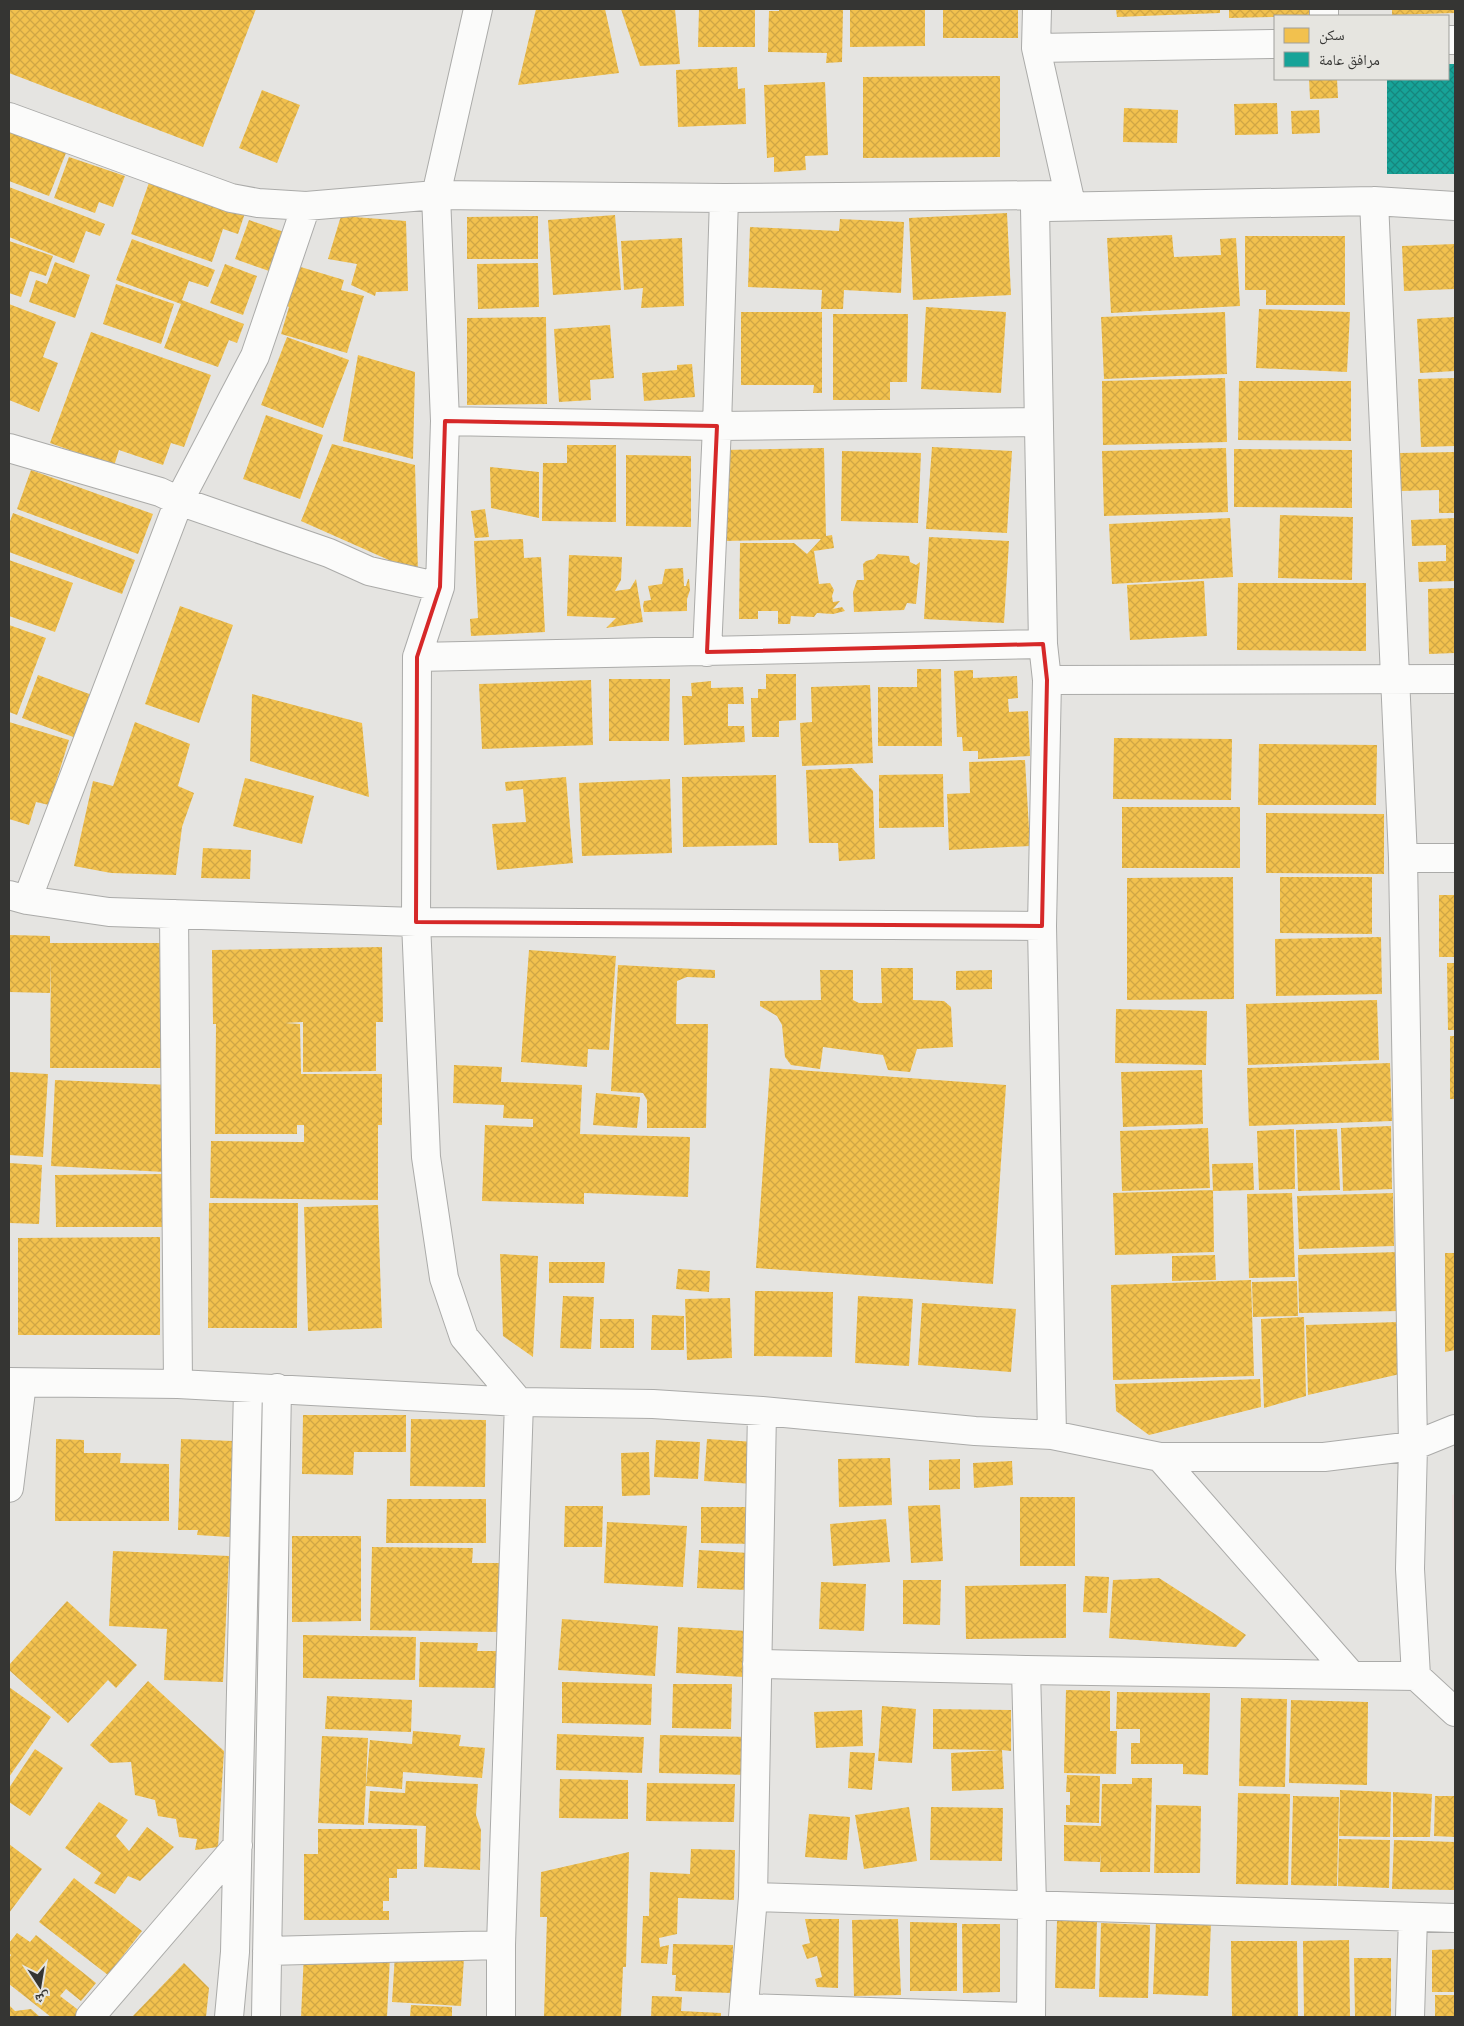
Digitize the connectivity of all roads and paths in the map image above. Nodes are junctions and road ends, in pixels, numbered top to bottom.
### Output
1 (478, 9) edge
2 (1037, 9) edge
3 (1274, 44) edge
4 (1036, 48) junction
5 (9, 117) edge
6 (436, 195) junction
7 (1069, 195) junction
8 (724, 198) junction
9 (1374, 201) junction
10 (306, 206) junction
11 (1455, 206) edge
12 (1035, 208) junction
13 (445, 421) junction
14 (1039, 422) junction
15 (717, 426) junction
16 (9, 448) edge
17 (179, 501) junction
18 (440, 587) junction
19 (1043, 644) junction
20 (707, 652) junction
21 (417, 657) junction
22 (1047, 680) junction
23 (1394, 680) junction
24 (1455, 680) edge
25 (1403, 858) junction
26 (1455, 858) edge
27 (18, 898) edge
28 (174, 914) junction
29 (416, 922) junction
30 (1042, 926) junction
31 (15, 1382) edge
32 (178, 1384) junction
33 (277, 1388) junction
34 (248, 1389) junction
35 (519, 1402) junction
36 (762, 1411) junction
37 (1455, 1429) edge
38 (1052, 1435) junction
39 (1413, 1446) junction
40 (1160, 1457) junction
41 (9, 1488) edge
42 (757, 1664) junction
43 (1026, 1670) junction
44 (1351, 1675) junction
45 (1416, 1676) junction
46 (1455, 1712) edge
47 (238, 1845) junction
48 (753, 1897) junction
49 (1032, 1905) junction
50 (1413, 1917) junction
51 (1455, 1918) edge
52 (501, 1944) junction
53 (267, 1951) junction
54 (744, 2013) edge
55 (90, 2017) edge
56 (229, 2017) edge
57 (266, 2017) edge
58 (502, 2017) edge
59 (1024, 2017) edge
60 (1031, 2017) edge
61 (1410, 2017) edge

1 - 6 street
2 - 4 street
3 - 4 street
4 - 7 street
5 - 10 street
6 - 8 street
6 - 10 street
6 - 13 street
7 - 8 street
7 - 12 street
8 - 15 street
9 - 11 street
9 - 12 street
9 - 23 street
10 - 17 street
12 - 14 street
13 - 15 street
13 - 18 street
14 - 15 street
14 - 19 street
15 - 20 street
16 - 17 street
17 - 18 street
17 - 27 street
18 - 21 street
19 - 20 street
19 - 22 street
20 - 21 street
21 - 29 street
22 - 23 street
22 - 30 street
23 - 24 street
23 - 25 street
25 - 26 street
25 - 39 street
27 - 28 street
28 - 29 street
28 - 32 street
29 - 30 street
29 - 35 street
30 - 38 street
31 - 32 street
31 - 41 street
32 - 34 street
33 - 34 street
33 - 35 street
33 - 53 street
34 - 47 street
35 - 36 street
35 - 52 street
36 - 38 street
36 - 42 street
37 - 39 street
38 - 40 street
39 - 40 street
39 - 45 street
40 - 44 street
42 - 43 street
42 - 48 street
43 - 44 street
43 - 49 street
44 - 45 street
45 - 46 street
47 - 55 street
47 - 56 street
48 - 49 street
48 - 54 street
49 - 50 street
49 - 60 street
50 - 51 street
50 - 61 street
52 - 53 street
52 - 58 street
53 - 57 street
54 - 59 street

